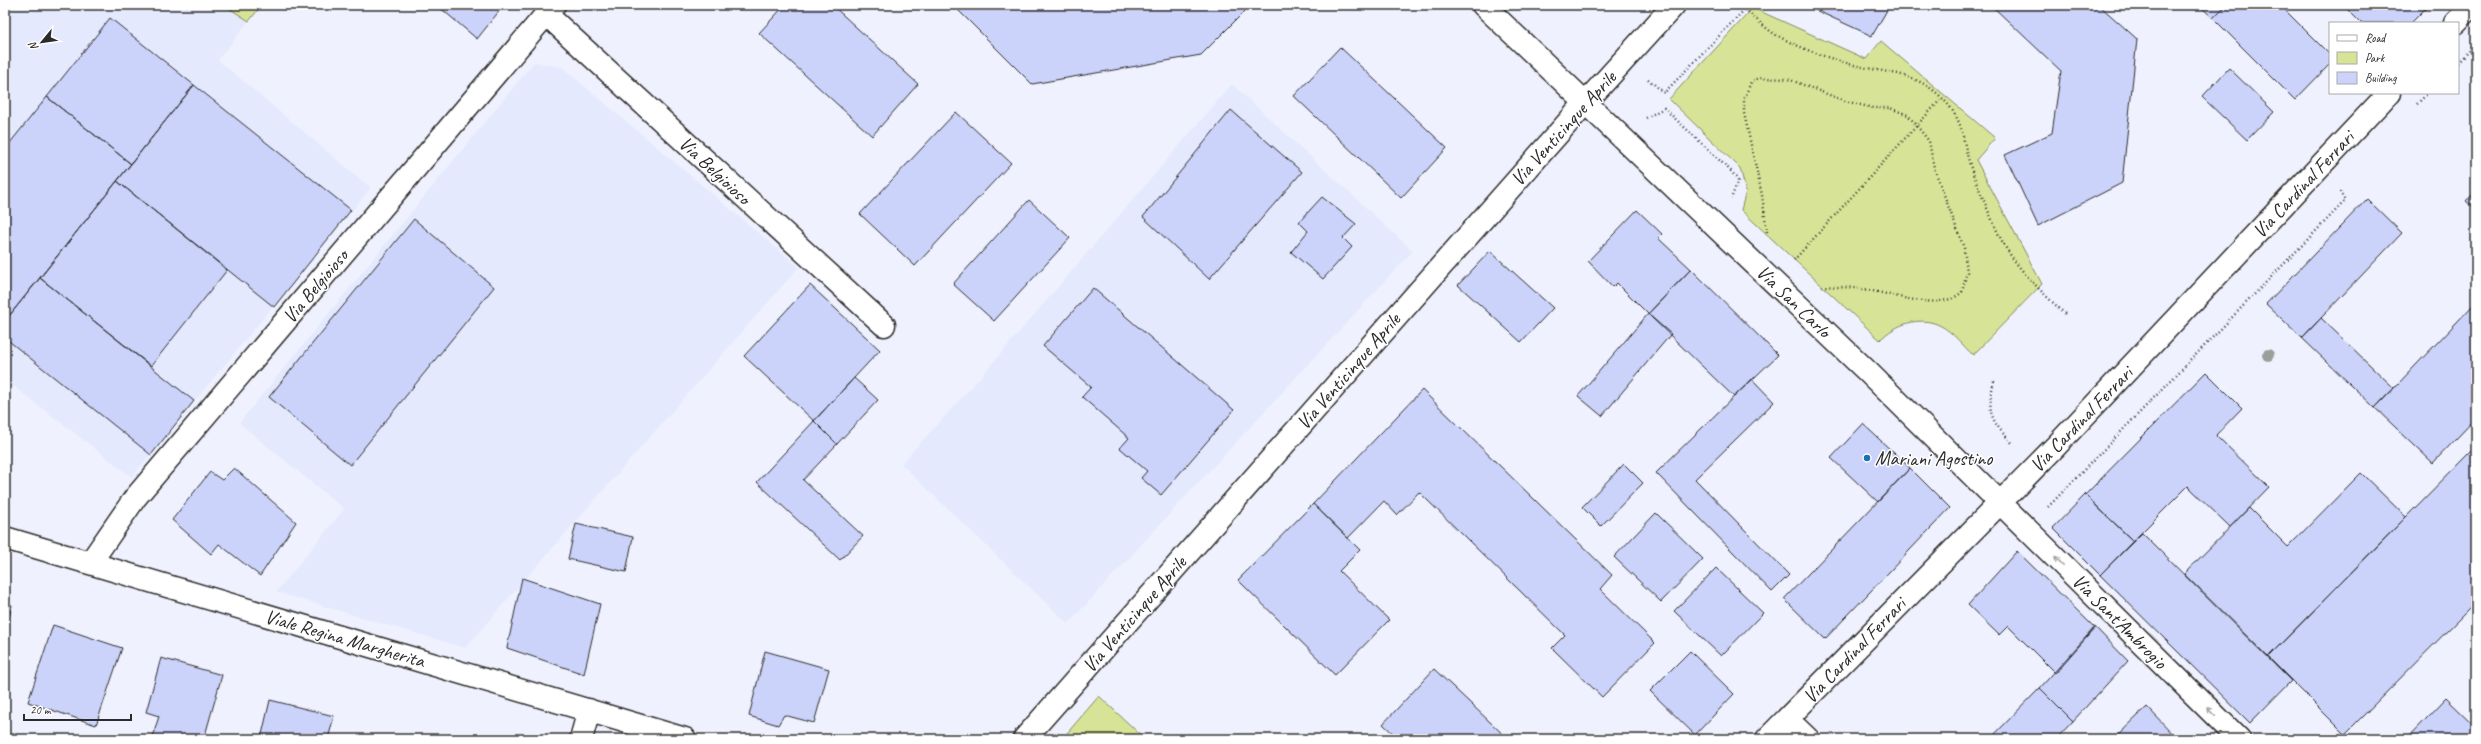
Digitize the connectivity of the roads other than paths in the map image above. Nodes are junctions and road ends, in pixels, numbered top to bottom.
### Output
1 (1484, 5) edge
2 (1674, 5) edge
3 (2473, 5) edge
4 (550, 10) edge
5 (2456, 22) edge
6 (2388, 94) edge
7 (1586, 102) junction
8 (884, 325) dead end
9 (2000, 503) junction
10 (5, 538) edge
11 (90, 563) junction
12 (589, 710) junction
13 (1787, 719) junction
14 (580, 739) edge
15 (685, 739) edge
16 (1024, 739) edge
17 (1767, 739) edge
18 (1808, 739) edge
19 (2239, 739) edge

1 - 7 street, Via San Carlo
2 - 7 street, Via Venticinque Aprile
3 - 5 street
4 - 8 street, Via Belgioioso
4 - 11 street, Via Belgioioso
6 - 9 street, Via Cardinal Ferrari
7 - 9 street, Via San Carlo
7 - 16 street, Via Venticinque Aprile
9 - 13 street, Via Cardinal Ferrari
19 -> 9 street, Via Sant'Ambrogio
10 - 11 street, Viale Regina Margherita
11 - 12 street, Viale Regina Margherita
12 - 14 street
12 - 15 street, Viale Regina Margherita
13 - 17 street, Via Cardinal Ferrari
13 - 18 street

